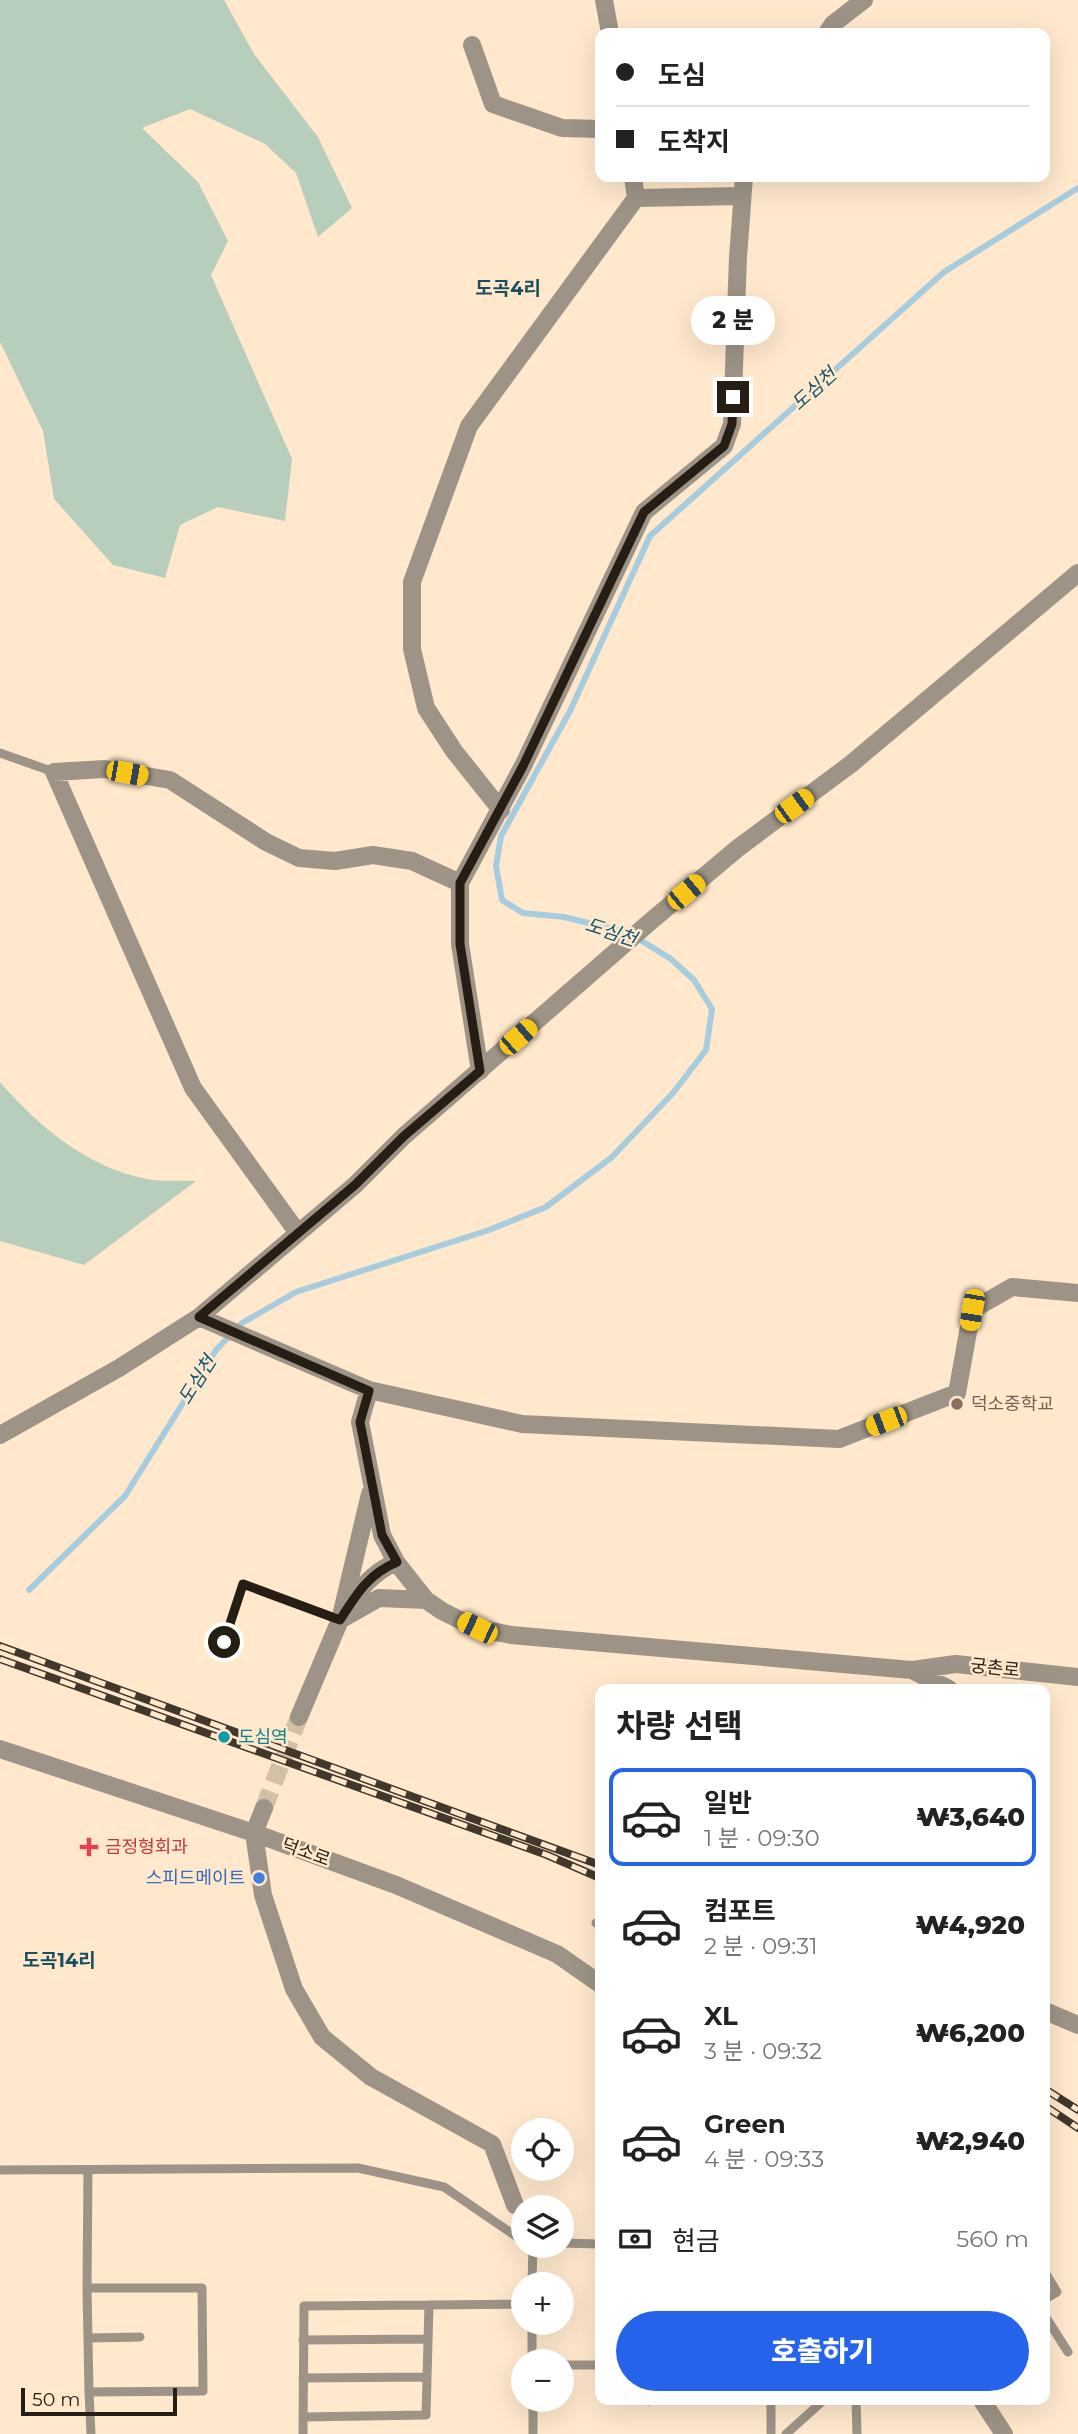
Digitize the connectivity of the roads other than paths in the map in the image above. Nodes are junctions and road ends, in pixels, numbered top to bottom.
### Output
1 (604, 0) edge
2 (864, 0) edge
3 (609, 28) edge
4 (830, 28) edge
5 (472, 45) dead end
6 (595, 129) edge
7 (633, 182) edge
8 (744, 182) edge
9 (743, 197) junction
10 (635, 198) junction
11 (1078, 573) edge
12 (0, 753) edge
13 (54, 772) junction
14 (501, 810) junction
15 (460, 883) junction
16 (480, 1071) junction
17 (298, 1233) junction
18 (1078, 1293) edge
19 (199, 1317) junction
20 (369, 1391) junction
21 (0, 1435) edge
22 (371, 1488) junction
23 (397, 1562) junction
24 (426, 1600) junction
25 (340, 1620) junction
26 (224, 1642) dead end
27 (912, 1670) junction
28 (1078, 1677) edge
29 (939, 1684) edge
30 (299, 1717) tunnel mouth
31 (0, 1748) edge
32 (264, 1808) tunnel mouth
33 (254, 1833) junction
34 (595, 1981) edge
35 (1050, 2013) edge
36 (1078, 2025) edge
37 (0, 2170) edge
38 (88, 2170) junction
39 (511, 2195) edge
40 (511, 2233) edge
41 (574, 2243) edge
42 (595, 2244) edge
43 (1050, 2280) edge
44 (88, 2288) junction
45 (1050, 2296) edge
46 (511, 2304) edge
47 (429, 2305) junction
48 (1050, 2324) edge
49 (89, 2337) junction
50 (140, 2337) dead end
51 (428, 2339) junction
52 (303, 2340) junction
53 (1068, 2352) dead end
54 (574, 2365) edge
55 (595, 2365) edge
56 (427, 2377) junction
57 (303, 2378) junction
58 (89, 2392) junction
59 (771, 2405) edge
60 (818, 2405) edge
61 (856, 2405) edge
62 (985, 2405) edge
63 (533, 2412) edge
64 (303, 2417) junction
65 (91, 2434) edge
66 (303, 2434) edge
67 (533, 2434) edge
68 (771, 2434) edge
69 (786, 2434) edge
70 (857, 2434) edge
71 (1004, 2434) edge

1 - 3 street
2 - 4 street
5 - 6 street
7 - 10 street
8 - 9 street
9 - 10 street
9 - 14 street
10 - 14 street
11 - 16 street
12 - 13 lane
13 - 15 street
13 - 17 street
14 - 15 street
15 - 16 street
16 - 17 street
17 - 19 street
18 - 20 street
19 - 20 street
19 - 21 street
20 - 22 street
22 - 23 street
22 - 25 street
23 - 24 street
23 - 25 street
24 - 25 street
24 - 27 street
25 - 26 lane
25 - 30 street
27 - 28 street, 궁촌로
27 - 29 street
31 - 33 street, 덕소로
32 - 33 street
33 - 34 street, 덕소로
33 - 39 street
35 - 36 street
37 - 38 lane
38 - 40 lane
38 - 44 lane
41 - 42 lane
43 - 45 lane
44 - 49 lane
44 - 58 lane
46 - 47 lane
47 - 51 lane
47 - 52 lane
48 - 53 lane
49 - 50 lane
49 - 58 lane
51 - 52 lane
51 - 56 lane
52 - 57 lane
54 - 55 lane
56 - 57 lane
56 - 64 lane
57 - 64 lane
58 - 65 lane
59 - 68 lane
60 - 69 lane
61 - 70 lane
62 - 71 street
63 - 67 lane
64 - 66 lane

